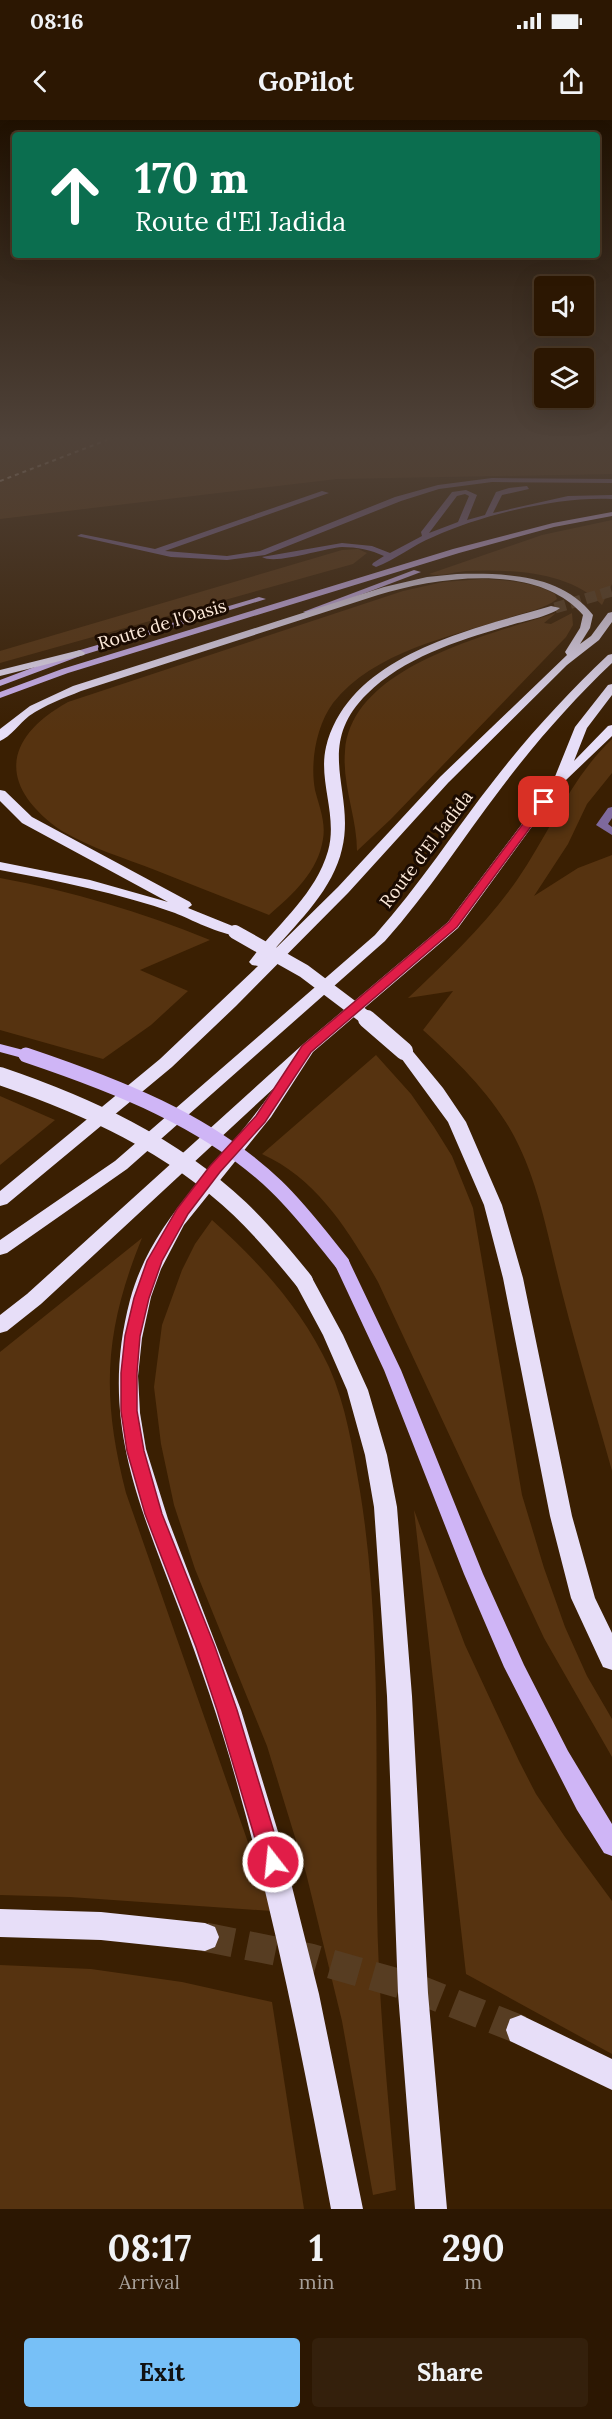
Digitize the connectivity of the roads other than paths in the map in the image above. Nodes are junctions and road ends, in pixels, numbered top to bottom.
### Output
1 (88, 537) edge
2 (198, 537) edge
3 (301, 537) edge
4 (419, 537) edge
5 (505, 537) edge
6 (510, 537) edge
7 (156, 552) junction
8 (389, 555) junction
9 (408, 555) dead end
10 (227, 558) junction
11 (376, 565) junction
12 (354, 572) dead end
13 (275, 595) dead end
14 (555, 608) tunnel mouth
15 (612, 615) edge
16 (290, 619) junction
17 (80, 653) junction
18 (612, 657) edge
19 (563, 663) junction
20 (0, 673) edge
21 (0, 683) edge
22 (612, 687) edge
23 (0, 695) edge
24 (612, 729) edge
25 (0, 737) edge
26 (558, 785) junction
27 (0, 794) edge
28 (612, 810) edge
29 (612, 832) edge
30 (0, 866) edge
31 (206, 919) junction
32 (230, 1004) junction
33 (0, 1048) edge
34 (307, 1049) junction
35 (0, 1076) edge
36 (0, 1200) edge
37 (0, 1249) edge
38 (0, 1326) edge
39 (612, 1659) edge
40 (612, 1845) edge
41 (0, 1923) edge
42 (206, 1937) tunnel mouth
43 (521, 2030) tunnel mouth
44 (612, 2075) edge
45 (347, 2209) edge
46 (431, 2209) edge

1 - 7 lane
2 - 7 lane
3 - 10 lane
4 - 8 lane
5 - 23 main road, Route de l'Oasis
6 - 16 main road
7 - 10 lane
8 - 10 lane
8 - 11 lane
9 - 11 main road
11 - 12 main road
13 - 17 main road, Route de l'Oasis
14 - 32 highway
15 - 19 highway
16 - 19 highway
16 - 25 highway
17 - 20 highway
17 - 21 main road, Route de l'Oasis
18 - 37 highway, Route d'El Jadida
19 - 32 highway
22 - 26 highway
24 - 26 highway
26 - 34 highway
27 - 31 highway
28 - 29 lane
30 - 31 highway
31 - 39 highway, bridge
32 - 36 highway
33 - 40 main road, bridge
34 - 38 highway
34 - 45 highway
35 - 46 highway, bridge
41 - 42 highway
43 - 44 highway

